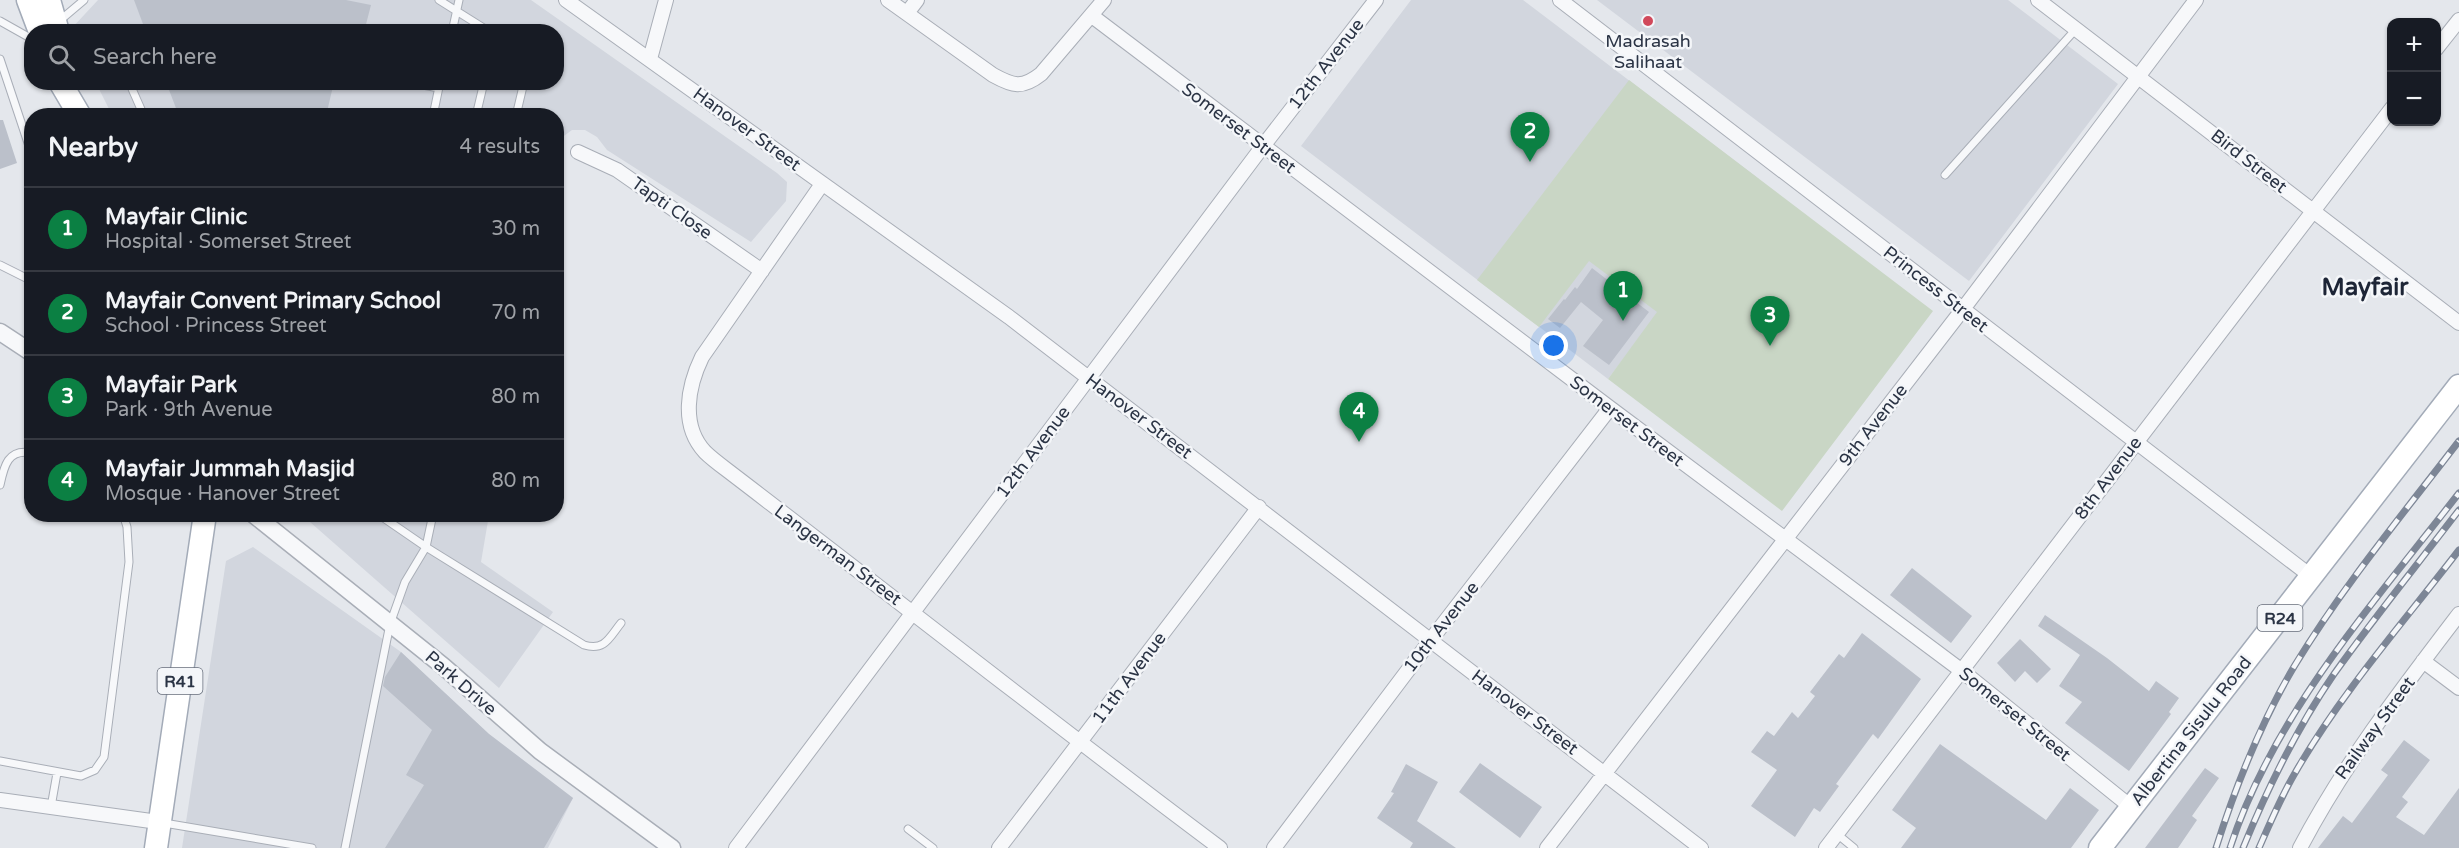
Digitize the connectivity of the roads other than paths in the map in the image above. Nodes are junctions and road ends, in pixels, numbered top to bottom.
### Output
1 (28, 0) edge
2 (50, 0) edge
3 (84, 0) edge
4 (439, 0) edge
5 (459, 0) edge
6 (566, 0) edge
7 (666, 0) edge
8 (888, 0) edge
9 (917, 0) edge
10 (1104, 0) edge
11 (1376, 0) edge
12 (1560, 0) edge
13 (2038, 0) edge
14 (2196, 0) edge
15 (457, 10) junction
16 (907, 13) junction
17 (1092, 16) junction
18 (2459, 20) edge
19 (0, 21) edge
20 (47, 24) edge
21 (51, 24) edge
22 (57, 24) edge
23 (454, 24) edge
24 (478, 24) edge
25 (2076, 29) junction
26 (24, 34) edge
27 (2441, 43) edge
28 (650, 59) junction
29 (0, 60) edge
30 (2137, 76) junction
31 (65, 90) edge
32 (74, 90) edge
33 (133, 90) edge
34 (439, 90) edge
35 (482, 90) edge
36 (522, 90) edge
37 (76, 108) edge
38 (77, 108) edge
39 (140, 108) edge
40 (435, 108) edge
41 (478, 108) edge
42 (518, 108) edge
43 (2387, 113) edge
44 (24, 131) edge
45 (1263, 146) junction
46 (578, 152) dead end
47 (1945, 175) dead end
48 (822, 184) junction
49 (2313, 211) junction
50 (0, 265) edge
51 (762, 271) junction
52 (24, 278) edge
53 (1963, 309) junction
54 (2459, 323) edge
55 (0, 332) edge
56 (24, 348) edge
57 (1089, 378) junction
58 (2459, 386) edge
59 (1610, 408) junction
60 (2135, 443) junction
61 (24, 452) edge
62 (0, 485) edge
63 (1259, 507) junction
64 (125, 522) edge
65 (204, 522) edge
66 (263, 522) edge
67 (394, 522) edge
68 (431, 522) edge
69 (1785, 540) junction
70 (426, 547) junction
71 (2312, 578) junction
72 (913, 612) junction
73 (2459, 614) edge
74 (621, 623) dead end
75 (390, 624) junction
76 (1430, 641) junction
77 (2423, 661) junction
78 (1962, 671) junction
79 (2459, 688) edge
80 (1080, 744) junction
81 (0, 762) edge
82 (1604, 772) junction
83 (57, 773) junction
84 (0, 800) edge
85 (51, 807) junction
86 (2131, 807) junction
87 (158, 822) junction
88 (908, 830) dead end
89 (1837, 834) junction
90 (156, 848) edge
91 (312, 848) edge
92 (345, 848) edge
93 (672, 848) edge
94 (736, 848) edge
95 (933, 848) edge
96 (999, 848) edge
97 (1220, 848) edge
98 (1274, 848) edge
99 (1547, 848) edge
100 (1701, 848) edge
101 (1826, 848) edge
102 (1854, 848) edge
103 (2100, 848) edge
104 (2300, 848) edge

1 - 20 main road
2 - 21 main road
3 - 22 lane
4 - 15 lane
5 - 15 lane
6 - 28 street, Hanover Street
7 - 28 street
8 - 16 street
9 - 16 street
10 - 17 street
11 - 45 street, 12th Avenue
12 - 53 street, Princess Street
13 - 25 street, Bird Street
14 - 30 street, 9th Avenue
15 - 23 lane
15 - 24 lane
16 - 17 street
17 - 45 street, Somerset Street
18 - 27 street
19 - 26 lane
25 - 30 street, Bird Street
25 - 47 lane
28 - 48 street, Hanover Street
29 - 44 lane
30 - 49 street, Bird Street
30 - 53 street, 9th Avenue
31 - 37 main road
32 - 38 main road
33 - 39 lane
34 - 40 lane
35 - 41 lane
36 - 42 lane
43 - 49 street, 8th Avenue
45 - 57 street, 12th Avenue
45 - 59 street, Somerset Street
46 - 51 street, Tapti Close
48 - 51 street, Langerman Street
48 - 57 street, Hanover Street
49 - 54 street, Bird Street
49 - 60 street, 8th Avenue
50 - 52 lane
51 - 72 street, Langerman Street
53 - 60 street, Princess Street
53 - 69 street, 9th Avenue
55 - 56 street
57 - 63 street, Hanover Street
57 - 72 street, 12th Avenue
58 - 71 main road, Albertina Sisulu Road / R24
59 - 69 street, Somerset Street
59 - 76 street, 10th Avenue
60 - 71 street, Princess Street
60 - 78 street, 8th Avenue
61 - 62 lane
63 - 76 street, Hanover Street
63 - 80 street, 11th Avenue
64 - 83 lane
65 - 87 main road, R41
66 - 75 street, Park Drive
67 - 70 lane
68 - 70 lane
69 - 78 street, Somerset Street
69 - 82 street, 9th Avenue
70 - 74 lane
70 - 75 lane
71 - 86 main road, Albertina Sisulu Road / R24
72 - 80 street, Langerman Street
72 - 94 street, 12th Avenue
73 - 77 street, Railway Street
75 - 92 lane
75 - 93 street, Park Drive
76 - 82 street, Hanover Street
76 - 98 street, 10th Avenue
77 - 79 street
77 - 104 street, Railway Street
78 - 86 street, Somerset Street
78 - 89 street, 8th Avenue
80 - 96 street, 11th Avenue
80 - 97 street, Langerman Street
81 - 83 lane
82 - 99 street, 9th Avenue
82 - 100 street, Hanover Street
83 - 85 lane
84 - 85 street
85 - 87 street
86 - 103 main road, Albertina Sisulu Road / R24
87 - 90 main road, R41
87 - 91 lane
88 - 95 lane
89 - 101 street, 8th Avenue
89 - 102 lane

